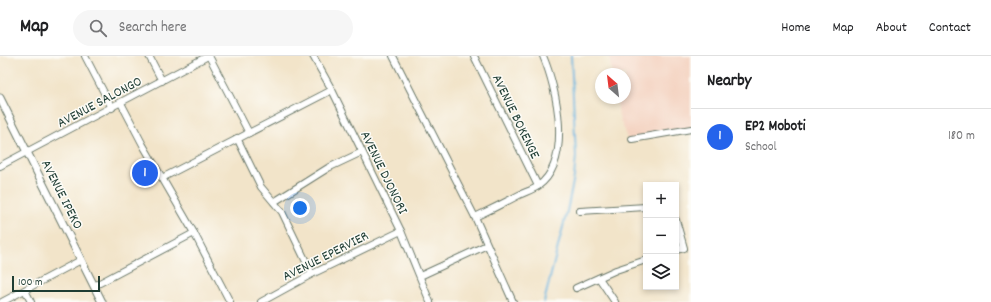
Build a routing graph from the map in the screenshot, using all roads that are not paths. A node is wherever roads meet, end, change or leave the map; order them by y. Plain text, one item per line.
1 (85, 56) edge
2 (149, 56) edge
3 (208, 56) edge
4 (313, 56) edge
5 (393, 56) edge
6 (474, 56) edge
7 (543, 56) edge
8 (162, 81) junction
9 (332, 90) junction
10 (0, 98) edge
11 (121, 103) junction
12 (112, 108) junction
13 (691, 129) edge
14 (249, 133) junction
15 (237, 138) junction
16 (632, 139) dead end
17 (27, 152) junction
18 (362, 152) junction
19 (0, 166) edge
20 (162, 178) junction
21 (538, 186) junction
22 (274, 202) junction
23 (643, 208) edge
24 (580, 211) dead end
25 (475, 217) junction
26 (679, 230) edge
27 (401, 231) junction
28 (194, 233) junction
29 (487, 245) junction
30 (679, 249) edge
31 (81, 260) junction
32 (643, 261) edge
33 (312, 274) junction
34 (420, 276) junction
35 (599, 278) junction
36 (94, 286) junction
37 (576, 288) dead end
38 (25, 290) junction
39 (2, 302) edge
40 (31, 302) edge
41 (102, 302) edge
42 (230, 302) edge
43 (261, 302) edge
44 (430, 302) edge
45 (514, 302) edge
46 (615, 302) edge

1 - 12 street
2 - 8 street
3 - 8 street, AVENUE SALONGO
3 - 14 street
4 - 9 street, AVENUE DJONORI
5 - 25 street
6 - 21 street, AVENUE BOKENGE
7 - 21 street
8 - 11 street, AVENUE SALONGO
9 - 14 street
9 - 18 street, AVENUE DJONORI
10 - 17 street, AVENUE IPEKO
11 - 12 street, AVENUE SALONGO
11 - 20 street
12 - 17 street, AVENUE SALONGO
13 - 16 street
14 - 15 street
15 - 20 street
15 - 22 street
17 - 19 street, AVENUE SALONGO
17 - 31 street, AVENUE IPEKO
18 - 22 street
18 - 27 street, AVENUE DJONORI
20 - 28 street
21 - 25 street
22 - 33 street
23 - 24 street
25 - 29 street
26 - 30 street
27 - 33 street, AVENUE EPERVIER
27 - 34 street, AVENUE DJONORI
28 - 36 street
28 - 42 street
29 - 34 street
29 - 45 street
31 - 36 street, AVENUE IPEKO
31 - 38 street
32 - 35 street
33 - 43 street, AVENUE EPERVIER
34 - 44 street, AVENUE DJONORI
35 - 37 street
35 - 46 street
36 - 41 street, AVENUE IPEKO
38 - 39 street
38 - 40 street

